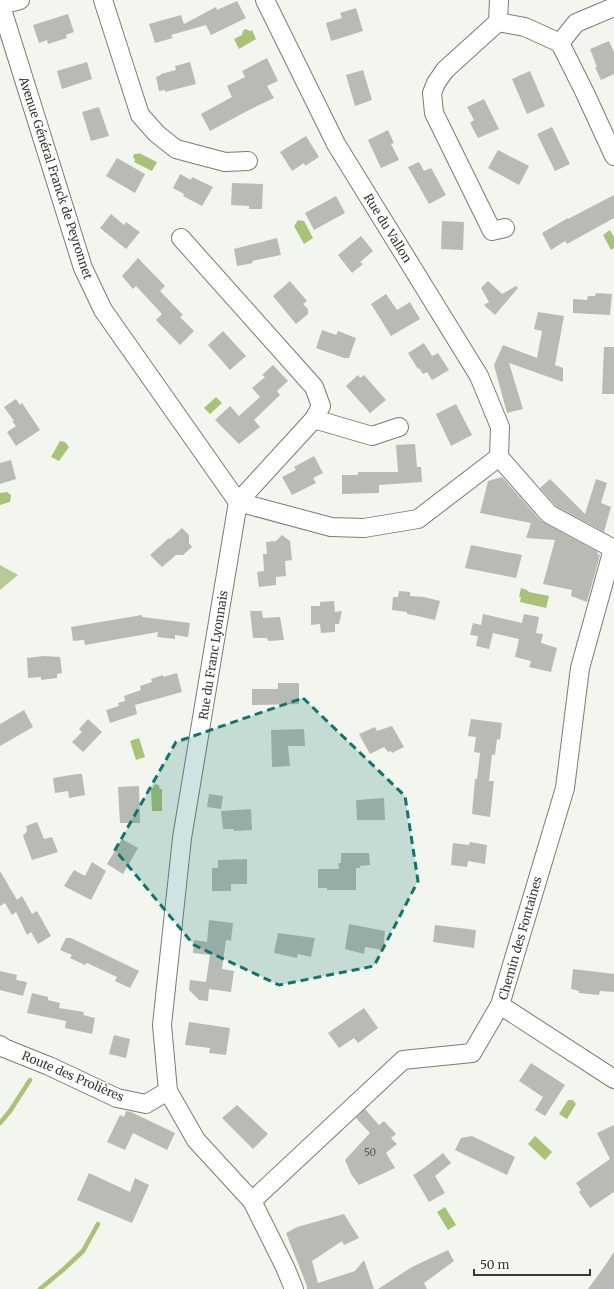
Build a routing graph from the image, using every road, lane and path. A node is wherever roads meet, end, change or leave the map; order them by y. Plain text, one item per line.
1 (20, 0) edge
2 (103, 0) edge
3 (265, 0) edge
4 (499, 0) edge
5 (0, 4) edge
6 (614, 7) edge
7 (498, 22) junction
8 (560, 43) junction
9 (614, 156) edge
10 (248, 162) dead end
11 (505, 228) dead end
12 (181, 238) dead end
13 (314, 419) junction
14 (399, 426) dead end
15 (499, 457) junction
16 (238, 502) junction
17 (614, 549) edge
18 (500, 1005) junction
19 (0, 1045) edge
20 (614, 1079) edge
21 (168, 1091) junction
22 (252, 1201) junction
23 (294, 1289) edge

1 - 5 street
2 - 10 street
3 - 15 street, Rue du Vallon
4 - 7 street
5 - 16 street, Avenue Général Franck de Peyronnet
6 - 8 street
7 - 8 street
7 - 11 street
8 - 9 street
12 - 13 street
13 - 14 street
13 - 16 street
15 - 16 street
15 - 17 street
16 - 21 street, Rue du Franc Lyonnais
17 - 18 street, Chemin des Fontaines
18 - 20 street
18 - 22 street, Chemin des Fontaines
19 - 21 street, Route des Prolières
21 - 22 street
22 - 23 street

